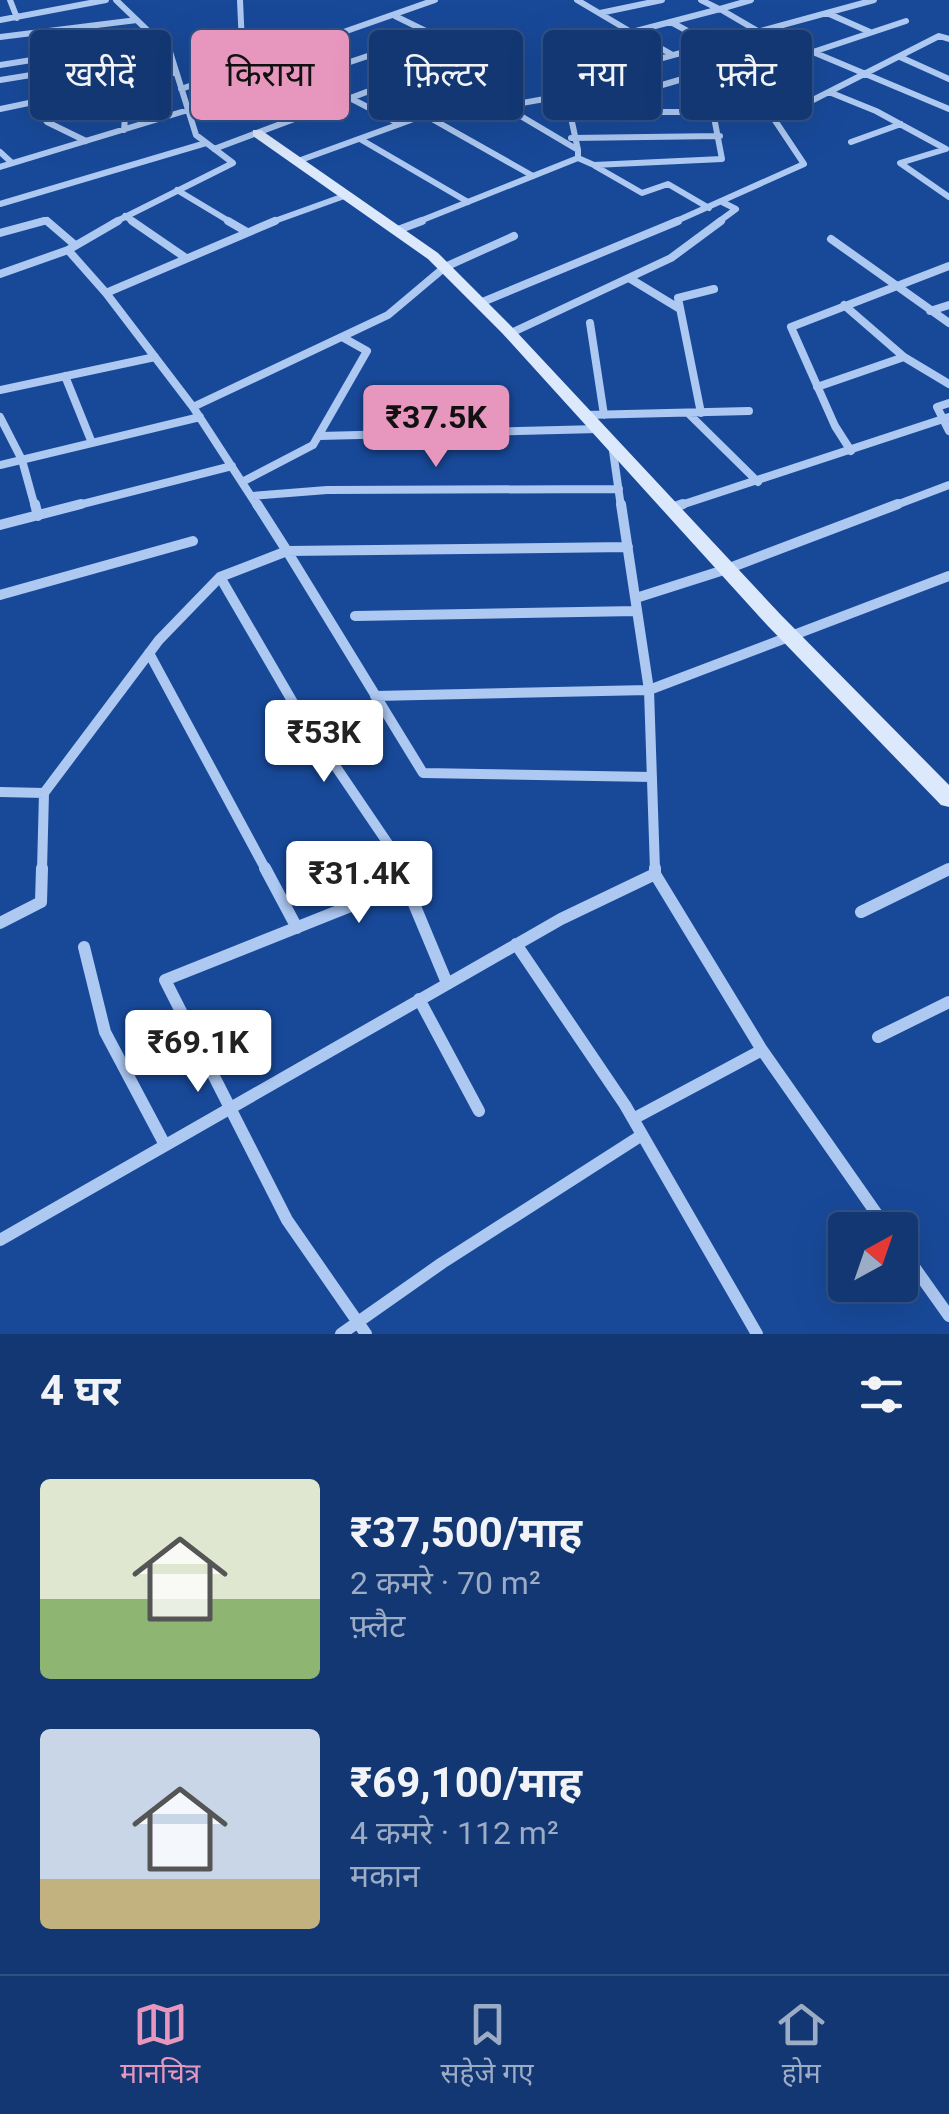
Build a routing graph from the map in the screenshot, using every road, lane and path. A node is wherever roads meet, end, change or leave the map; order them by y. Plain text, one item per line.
1 (10, 0) edge
2 (106, 0) edge
3 (116, 0) edge
4 (240, 0) edge
5 (435, 0) edge
6 (577, 0) edge
7 (662, 0) edge
8 (701, 0) edge
9 (751, 0) edge
10 (828, 0) edge
11 (874, 0) edge
12 (846, 8) junction
13 (720, 9) junction
14 (600, 13) junction
15 (827, 13) junction
16 (395, 16) junction
17 (16, 18) junction
18 (0, 20) edge
19 (137, 20) junction
20 (670, 22) junction
21 (906, 22) dead end
22 (148, 30) edge
23 (242, 30) edge
24 (425, 30) edge
25 (629, 30) edge
26 (640, 30) edge
27 (685, 30) edge
28 (757, 30) edge
29 (763, 30) edge
30 (349, 32) edge
31 (871, 32) junction
32 (0, 37) edge
33 (949, 39) edge
34 (661, 49) edge
35 (681, 51) edge
36 (813, 52) joint
37 (670, 54) junction
38 (171, 55) edge
39 (661, 57) edge
40 (900, 57) junction
41 (30, 60) edge
42 (0, 65) edge
43 (176, 72) junction
44 (171, 73) edge
45 (30, 75) edge
46 (862, 75) junction
47 (949, 79) edge
48 (0, 80) edge
49 (191, 86) edge
50 (181, 89) junction
51 (828, 92) junction
52 (369, 93) edge
53 (349, 95) edge
54 (949, 96) edge
55 (355, 98) junction
56 (812, 100) edge
57 (934, 101) junction
58 (30, 102) edge
59 (0, 108) edge
60 (949, 109) edge
61 (189, 113) junction
62 (523, 117) edge
63 (45, 120) edge
64 (125, 120) edge
65 (412, 120) edge
66 (432, 120) edge
67 (572, 120) edge
68 (715, 120) edge
69 (775, 120) edge
70 (400, 124) junction
71 (901, 124) junction
72 (124, 130) junction
73 (256, 134) junction
74 (720, 136) junction
75 (556, 137) junction
76 (575, 137) junction
77 (360, 139) junction
78 (86, 142) junction
79 (851, 142) dead end
80 (210, 146) junction
81 (0, 152) edge
82 (578, 154) junction
83 (298, 162) junction
84 (12, 163) junction
85 (594, 166) junction
86 (0, 167) edge
87 (533, 176) junction
88 (177, 190) junction
89 (347, 195) junction
90 (949, 197) edge
91 (468, 202) junction
92 (722, 202) junction
93 (0, 204) edge
94 (709, 208) junction
95 (125, 216) junction
96 (398, 230) junction
97 (247, 232) junction
98 (0, 233) edge
99 (514, 236) dead end
100 (832, 239) dead end
101 (72, 247) junction
102 (186, 258) junction
103 (949, 266) edge
104 (444, 268) junction
105 (0, 274) edge
106 (629, 278) junction
107 (894, 286) junction
108 (714, 290) dead end
109 (106, 293) junction
110 (480, 303) junction
111 (844, 304) junction
112 (949, 306) edge
113 (680, 308) junction
114 (930, 311) junction
115 (590, 323) dead end
116 (949, 323) edge
117 (511, 334) junction
118 (342, 338) junction
119 (155, 357) junction
120 (904, 357) junction
121 (65, 376) junction
122 (949, 384) edge
123 (817, 387) junction
124 (0, 390) edge
125 (949, 403) edge
126 (193, 407) junction
127 (749, 412) dead end
128 (688, 413) junction
129 (701, 413) junction
130 (200, 418) junction
131 (946, 418) edge
132 (596, 420) junction
133 (1, 422) edge
134 (949, 431) edge
135 (318, 436) junction
136 (92, 443) junction
137 (612, 444) junction
138 (850, 450) junction
139 (22, 460) junction
140 (0, 465) edge
141 (232, 466) junction
142 (242, 482) junction
143 (758, 482) junction
144 (949, 484) edge
145 (619, 489) junction
146 (252, 496) junction
147 (672, 508) junction
148 (38, 516) junction
149 (0, 525) edge
150 (193, 541) dead end
151 (628, 548) junction
152 (287, 551) junction
153 (727, 569) junction
154 (949, 576) edge
155 (220, 577) junction
156 (0, 595) edge
157 (636, 598) junction
158 (638, 611) junction
159 (354, 616) dead end
160 (788, 634) junction
161 (149, 654) junction
162 (650, 690) junction
163 (376, 696) junction
164 (652, 776) junction
165 (0, 792) edge
166 (44, 793) junction
167 (949, 799) edge
168 (949, 869) edge
169 (655, 874) junction
170 (406, 884) junction
171 (861, 912) dead end
172 (0, 923) edge
173 (297, 928) junction
174 (516, 944) junction
175 (84, 946) dead end
176 (447, 983) junction
177 (420, 998) junction
178 (949, 1002) edge
179 (878, 1037) dead end
180 (762, 1050) junction
181 (229, 1108) junction
182 (479, 1111) dead end
183 (633, 1119) junction
184 (642, 1135) junction
185 (164, 1145) junction
186 (875, 1212) edge
187 (0, 1240) edge
188 (918, 1272) edge
189 (949, 1316) edge
190 (362, 1328) edge
191 (341, 1334) edge
192 (757, 1334) edge

1 - 17 street
2 - 17 street
3 - 19 street
4 - 23 street
5 - 16 street
6 - 14 street
7 - 14 street
8 - 13 street
9 - 13 street
10 - 12 street
11 - 12 street
12 - 15 street
13 - 20 street
13 - 28 street
14 - 25 street
15 - 29 street
15 - 31 street
16 - 24 street
16 - 30 street
17 - 18 street
19 - 22 street
19 - 32 street
20 - 26 street
20 - 27 street
21 - 31 street
31 - 36 street
33 - 40 street
34 - 37 street
35 - 37 street
36 - 46 street
37 - 39 street
38 - 43 street
40 - 46 street
40 - 47 street
41 - 42 street
43 - 44 street
43 - 50 street
45 - 48 street
46 - 51 street
46 - 57 street
49 - 50 street
50 - 61 street
51 - 56 street
51 - 71 street
52 - 55 street
53 - 55 street
54 - 57 street
55 - 70 street
55 - 73 street
57 - 60 street
58 - 59 street
61 - 72 street
61 - 80 street
62 - 75 street
63 - 78 street
64 - 72 street
65 - 70 street
66 - 87 street
67 - 76 street
68 - 74 street
69 - 92 street
70 - 77 street
71 - 79 street
71 - 90 street
72 - 78 street
73 - 80 street
73 - 83 street
74 - 76 street
74 - 85 street
75 - 76 street
75 - 82 street
76 - 82 street
77 - 83 street
77 - 91 street
78 - 84 street
80 - 88 street
80 - 93 street
81 - 84 street
82 - 85 street
82 - 87 street
83 - 89 street
84 - 86 street
85 - 94 street
87 - 91 street
88 - 95 street
88 - 97 street
89 - 96 street
89 - 97 street
91 - 96 street
92 - 94 street
92 - 106 street
94 - 110 street
95 - 101 street
95 - 102 street
96 - 104 street
97 - 102 street
98 - 101 street
99 - 104 street
100 - 107 street
101 - 105 street
101 - 109 street
102 - 109 street
103 - 107 street
104 - 110 street
104 - 118 street
106 - 113 street
106 - 117 street
107 - 111 street
107 - 114 street
108 - 113 street
109 - 119 street
110 - 117 street
111 - 120 street
111 - 123 street
112 - 114 street
113 - 129 street
114 - 116 street
115 - 132 street
117 - 132 street
118 - 126 street
118 - 135 street
119 - 121 street
119 - 126 street
120 - 122 street
120 - 123 street
121 - 124 street
121 - 136 street
123 - 138 street
125 - 131 street
126 - 130 street
127 - 129 street
128 - 129 street
128 - 132 street
128 - 143 street
130 - 136 street
130 - 141 street
131 - 134 street
131 - 138 street
132 - 135 street
132 - 137 street
133 - 139 street
135 - 142 street
136 - 139 street
137 - 145 street
137 - 147 street
138 - 143 street
139 - 140 street
139 - 148 street
141 - 142 street
141 - 148 street
142 - 146 street
143 - 147 street
144 - 153 street
145 - 146 street
145 - 151 street
146 - 152 street
147 - 153 street
148 - 149 street
150 - 156 street
151 - 152 street
151 - 157 street
152 - 155 street
152 - 163 street
153 - 157 street
153 - 160 street
154 - 160 street
155 - 161 street
155 - 170 street
157 - 158 street
158 - 159 street
158 - 162 street
160 - 162 street
160 - 167 street
161 - 166 street
161 - 173 street
162 - 163 street
162 - 164 street
163 - 164 street
164 - 169 street
165 - 166 street
166 - 172 street
168 - 171 street
169 - 174 street
169 - 180 street
170 - 173 street
170 - 176 street
173 - 181 street
174 - 176 street
174 - 183 street
175 - 185 street
176 - 177 street
177 - 181 street
177 - 182 street
178 - 179 street
180 - 183 street
180 - 186 street
181 - 185 street
181 - 190 street
183 - 184 street
184 - 190 street
184 - 192 street
185 - 187 street
188 - 189 street
190 - 191 street

